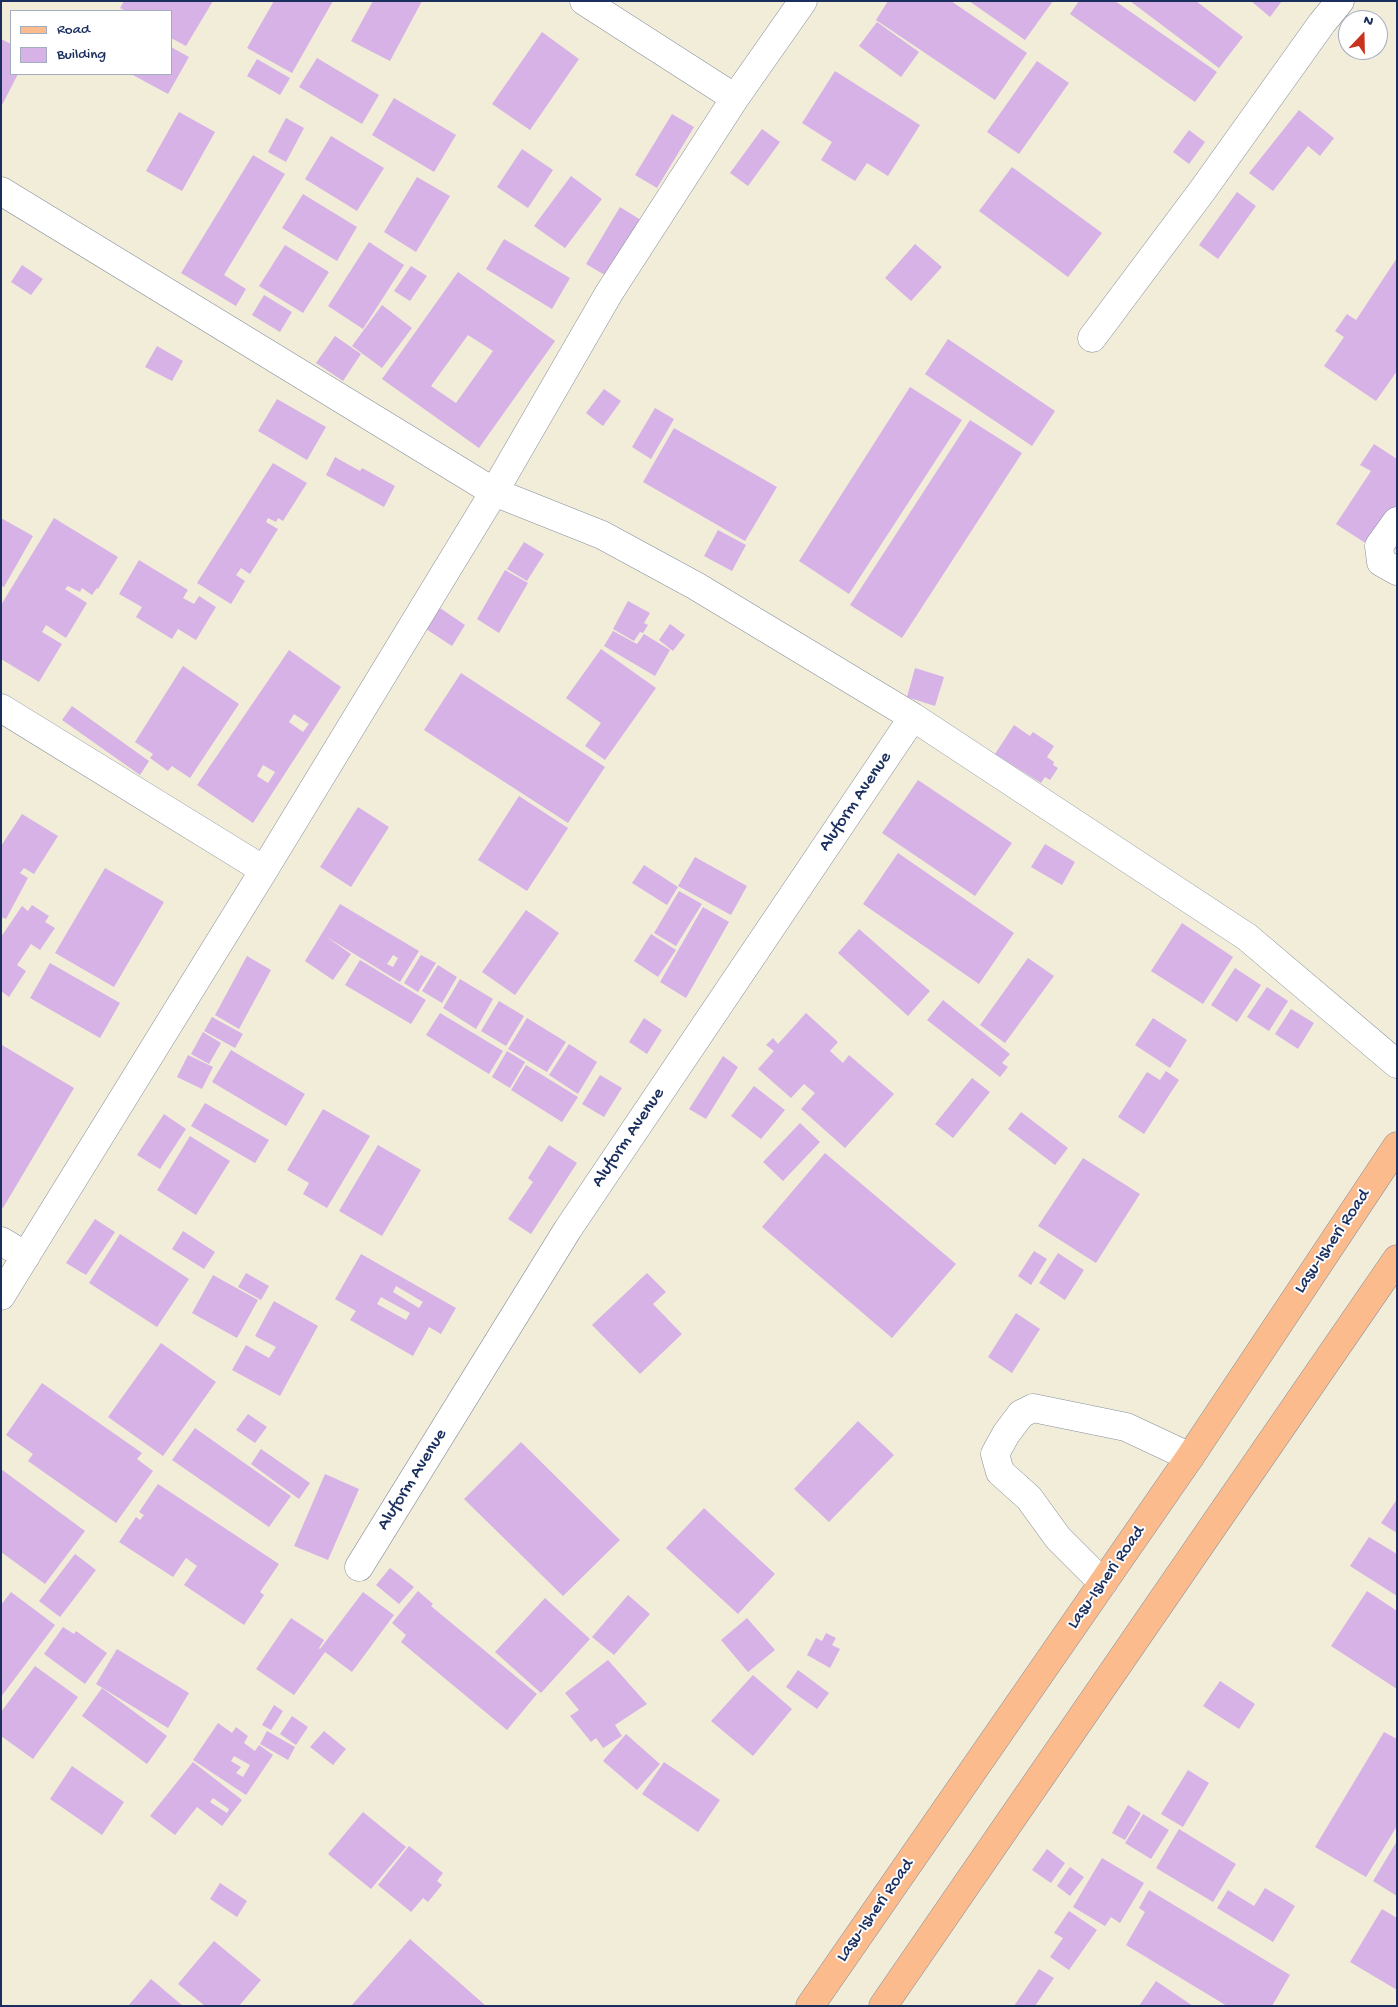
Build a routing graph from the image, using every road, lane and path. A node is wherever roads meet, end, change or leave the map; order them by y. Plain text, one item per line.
1 (584, 1) edge
2 (804, 1) edge
3 (1340, 1) edge
4 (735, 98) junction
5 (1, 191) edge
6 (1092, 338) dead end
7 (494, 492) junction
8 (1397, 521) edge
9 (1397, 571) edge
10 (1, 708) edge
11 (913, 717) junction
12 (264, 870) junction
13 (1397, 1064) edge
14 (1397, 1146) edge
15 (1, 1241) edge
16 (26, 1256) junction
17 (1397, 1258) edge
18 (1, 1296) edge
19 (1190, 1457) junction
20 (359, 1567) dead end
21 (1103, 1583) junction
22 (810, 2006) edge
23 (884, 2006) edge

1 - 4 street
2 - 4 street
3 - 6 street
4 - 7 street
5 - 7 street
7 - 11 street
7 - 12 street
8 - 9 street
10 - 12 street
11 - 13 street
11 - 20 street, Aluform Avenue
12 - 16 street
14 - 19 main road, Lasu-Isheri Road
15 - 16 street
16 - 18 street
17 - 23 main road
19 - 21 main road, Lasu-Isheri Road
19 - 21 street
21 - 22 main road, Lasu-Isheri Road

